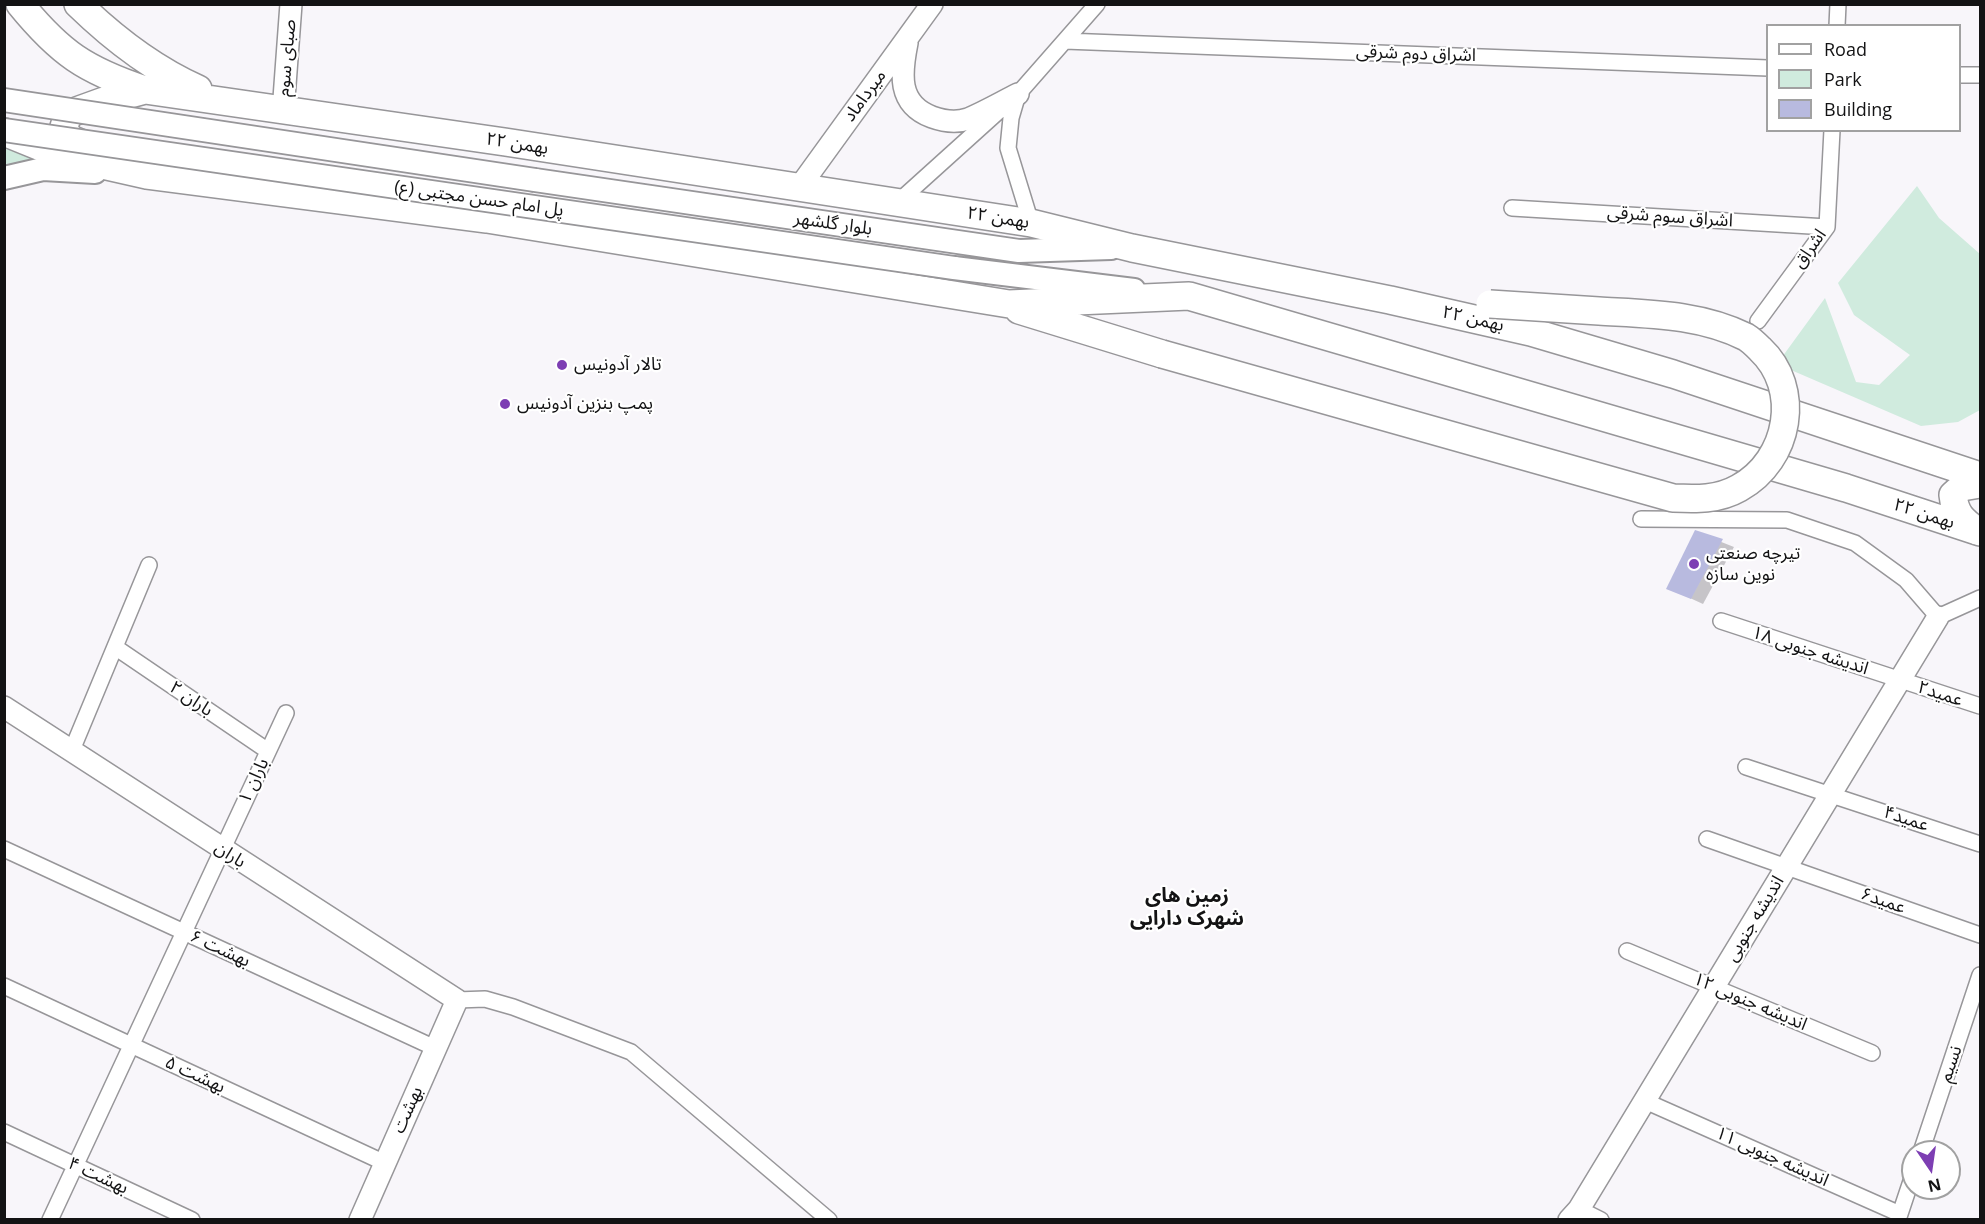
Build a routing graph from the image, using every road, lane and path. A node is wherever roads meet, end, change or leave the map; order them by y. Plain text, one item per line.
1 (20, 4) edge
2 (78, 4) edge
3 (291, 4) edge
4 (932, 4) edge
5 (1097, 4) edge
6 (1838, 4) edge
7 (1837, 24) edge
8 (908, 36) junction
9 (1065, 41) junction
10 (1766, 68) edge
11 (1961, 75) edge
12 (1980, 75) edge
13 (145, 90) junction
14 (1018, 94) junction
15 (4, 100) edge
16 (230, 103) junction
17 (283, 112) junction
18 (4, 131) edge
19 (1832, 132) edge
20 (147, 175) junction
21 (4, 178) edge
22 (535, 180) joint
23 (798, 189) junction
24 (898, 202) junction
25 (1512, 208) dead end
26 (1031, 223) junction
27 (1827, 227) junction
28 (1132, 248) junction
29 (1352, 293) junction
30 (1189, 296) junction
31 (989, 301) junction
32 (1758, 321) dead end
33 (1980, 476) edge
34 (1980, 483) edge
35 (1641, 519) dead end
36 (1979, 532) edge
37 (149, 565) dead end
38 (1980, 598) edge
39 (1938, 617) junction
40 (1721, 621) dead end
41 (115, 647) junction
42 (1900, 681) junction
43 (1980, 706) edge
44 (4, 707) edge
45 (285, 713) dead end
46 (72, 750) junction
47 (268, 751) junction
48 (1746, 767) dead end
49 (1831, 795) junction
50 (1707, 839) dead end
51 (1980, 844) edge
52 (4, 849) edge
53 (222, 850) junction
54 (1786, 867) junction
55 (184, 932) junction
56 (1980, 935) edge
57 (1627, 951) dead end
58 (1980, 975) edge
59 (4, 986) edge
60 (1714, 987) junction
61 (457, 1000) junction
62 (131, 1045) junction
63 (435, 1048) junction
64 (1872, 1053) dead end
65 (1645, 1101) junction
66 (4, 1132) edge
67 (1925, 1140) edge
68 (385, 1163) junction
69 (76, 1165) junction
70 (1905, 1200) edge
71 (1574, 1214) edge
72 (1899, 1217) edge
73 (50, 1220) edge
74 (192, 1220) edge
75 (360, 1220) edge
76 (829, 1220) edge
77 (1601, 1220) edge

1 - 13 highway, ۲۲ بهمن
2 - 16 highway
3 - 17 street, صبای سوم
4 - 8 street, میرداماد
5 - 9 street
6 - 7 street
8 - 14 street
8 - 23 street, میرداماد
9 - 10 street, اشراق دوم شرقی
9 - 14 street
11 - 12 street
13 - 16 highway, ۲۲ بهمن
13 - 20 highway
14 - 24 street
14 - 26 street
15 - 22 main road, پل امام حسن مجتبی (ع), bridge
16 - 17 highway, ۲۲ بهمن
17 - 23 highway, ۲۲ بهمن
18 - 20 highway, ۲۲ بهمن
18 - 30 main road, پل امام حسن مجتبی (ع), bridge
19 - 27 street, اشراق
20 - 21 main road
20 - 31 highway, ۲۲ بهمن
22 - 28 main road, بلوار گلشهر
23 - 24 highway, ۲۲ بهمن
24 - 26 highway, ۲۲ بهمن
25 - 27 street, اشراق سوم شرقی
26 - 28 highway, ۲۲ بهمن
27 - 32 street, اشراق
28 - 29 highway, ۲۲ بهمن
29 - 31 highway, bridge
29 - 33 highway, ۲۲ بهمن
30 - 31 highway, ۲۲ بهمن
30 - 36 highway, ۲۲ بهمن
34 - 36 highway
35 - 39 street
37 - 41 street
38 - 39 street
39 - 42 street, اندیشه جنوبی
40 - 42 street, اندیشه جنوبی ۱۸
41 - 46 street
41 - 47 street, باران ۲
42 - 43 street, عمید۲
42 - 49 street, اندیشه جنوبی
44 - 46 street, باران
45 - 47 street, باران ۱
46 - 53 street, باران
47 - 53 street, باران ۱
48 - 49 street, عمید۴
49 - 51 street, عمید۴
49 - 54 street, اندیشه جنوبی
50 - 54 street, عمید۶
52 - 55 street, بهشت ۶
53 - 55 street, باران ۱
53 - 61 street, باران
54 - 56 street, عمید۶
54 - 60 street, اندیشه جنوبی
55 - 62 street, باران ۱
55 - 63 street, بهشت ۶
57 - 60 street, اندیشه جنوبی ۱۲
58 - 67 street, نسیم
59 - 62 street, بهشت ۵
60 - 64 street, اندیشه جنوبی ۱۲
60 - 65 street, اندیشه جنوبی
61 - 63 street, بهشت
61 - 76 street
62 - 68 street, بهشت ۵
62 - 69 street, باران ۱
63 - 68 street, بهشت
65 - 71 street, اندیشه جنوبی
65 - 72 street, اندیشه جنوبی ۱۱
66 - 69 street, بهشت ۴
68 - 75 street, بهشت
69 - 73 street, باران ۱
69 - 74 street, بهشت ۴
70 - 72 street
71 - 77 street

